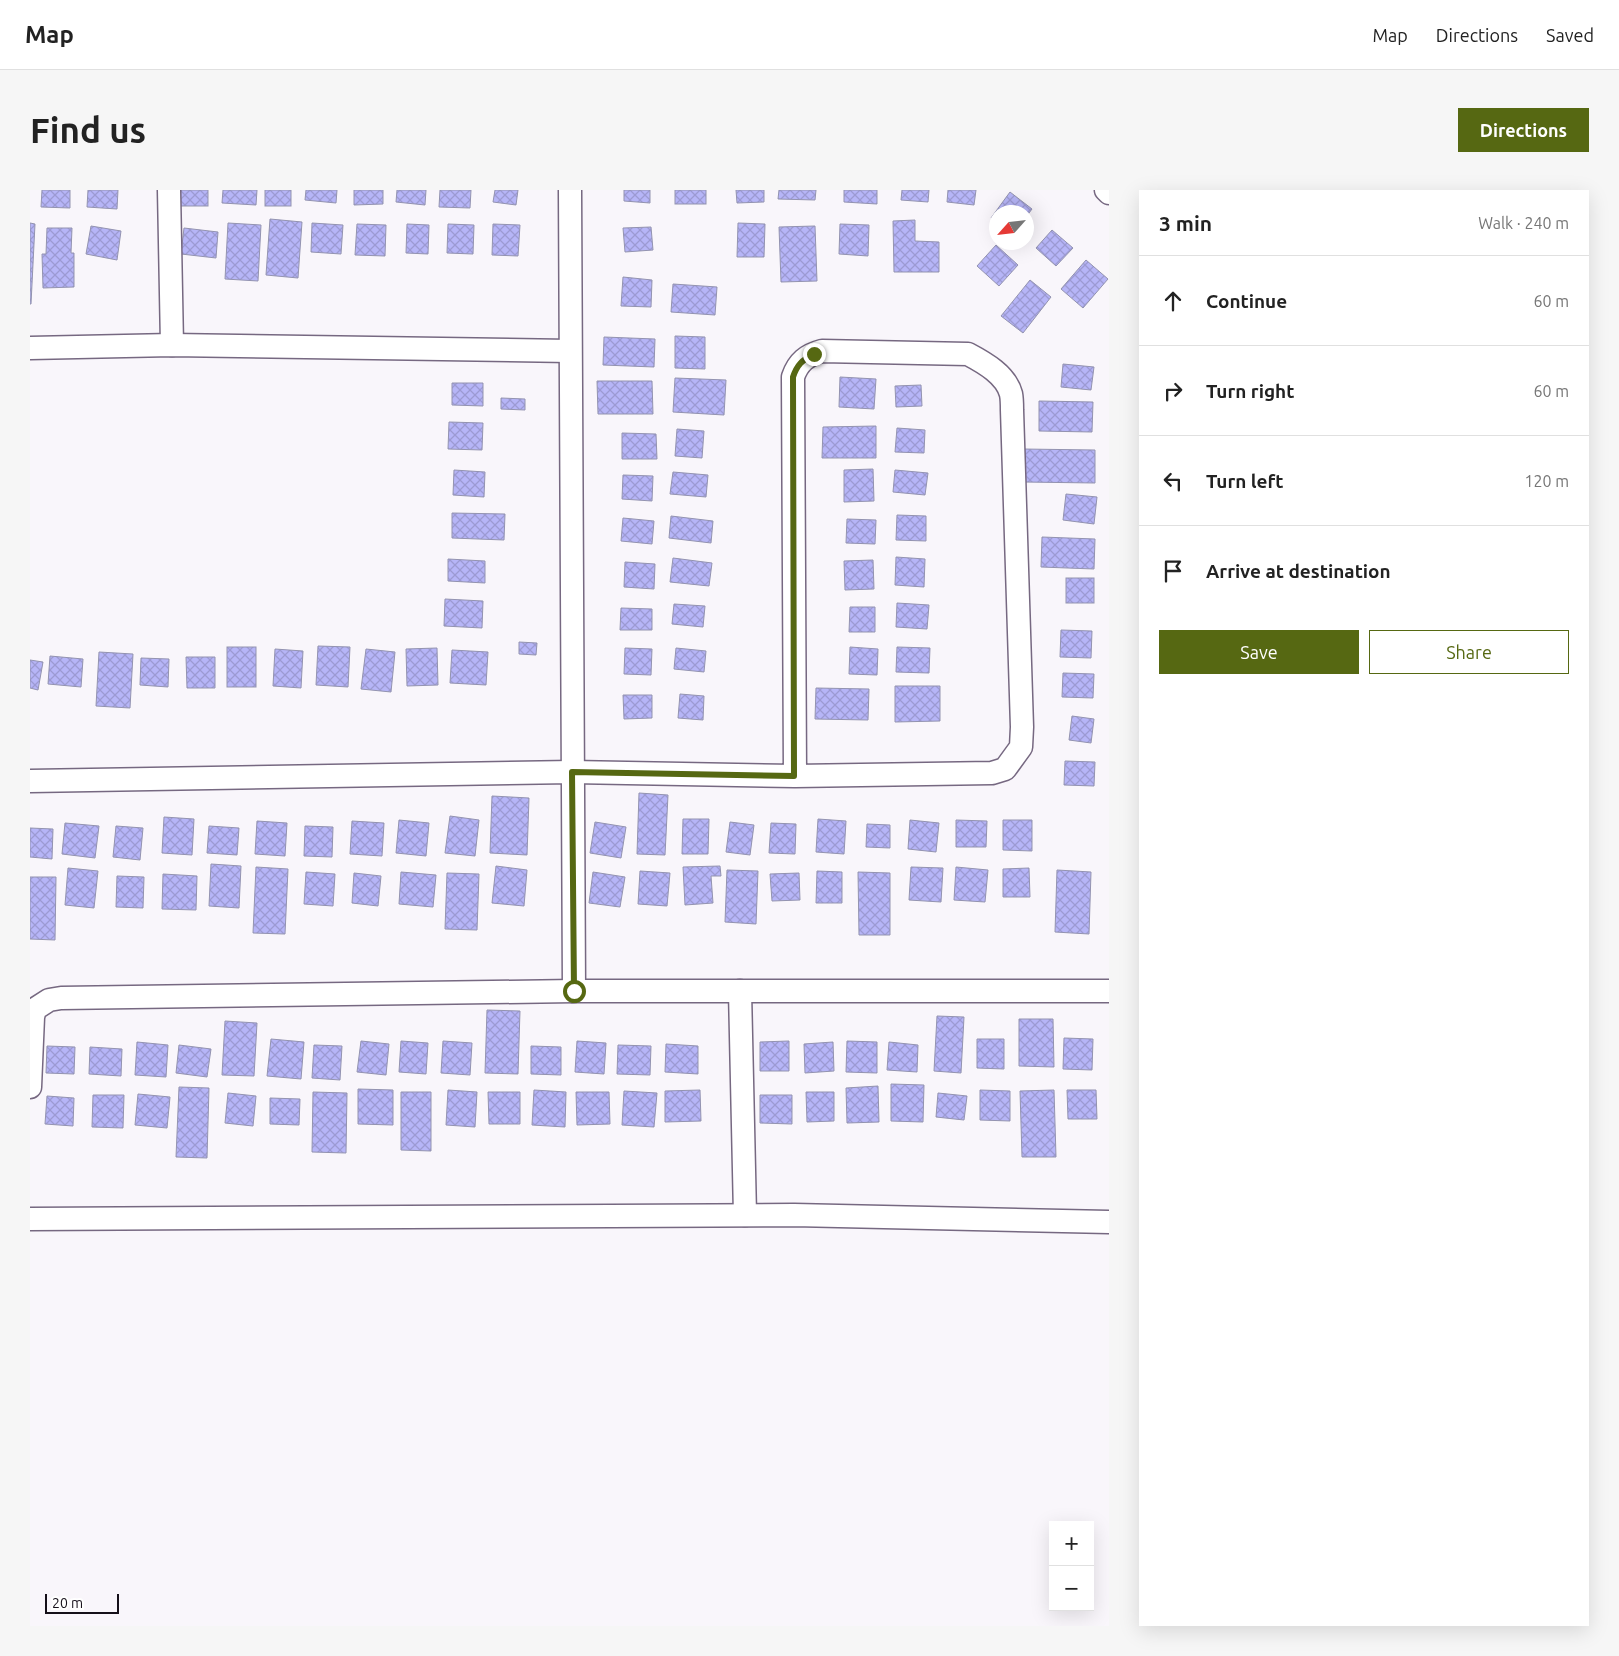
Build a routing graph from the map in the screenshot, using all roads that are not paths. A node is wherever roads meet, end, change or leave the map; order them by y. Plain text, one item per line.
1 (169, 190) edge
2 (570, 190) edge
3 (1106, 190) edge
4 (1109, 193) edge
5 (172, 345) junction
6 (30, 348) edge
7 (570, 351) junction
8 (572, 772) junction
9 (794, 776) junction
10 (30, 782) edge
11 (574, 991) junction
12 (1109, 991) edge
13 (740, 992) junction
14 (30, 1087) edge
15 (745, 1215) junction
16 (30, 1219) edge
17 (1109, 1222) edge

1 - 5 street
2 - 7 street
3 - 4 street
5 - 6 street
5 - 7 street
7 - 8 street
8 - 9 street
8 - 10 street
8 - 11 street
9 - 9 street
11 - 13 street
11 - 14 street
12 - 13 street
13 - 15 street
15 - 16 street
15 - 17 street

